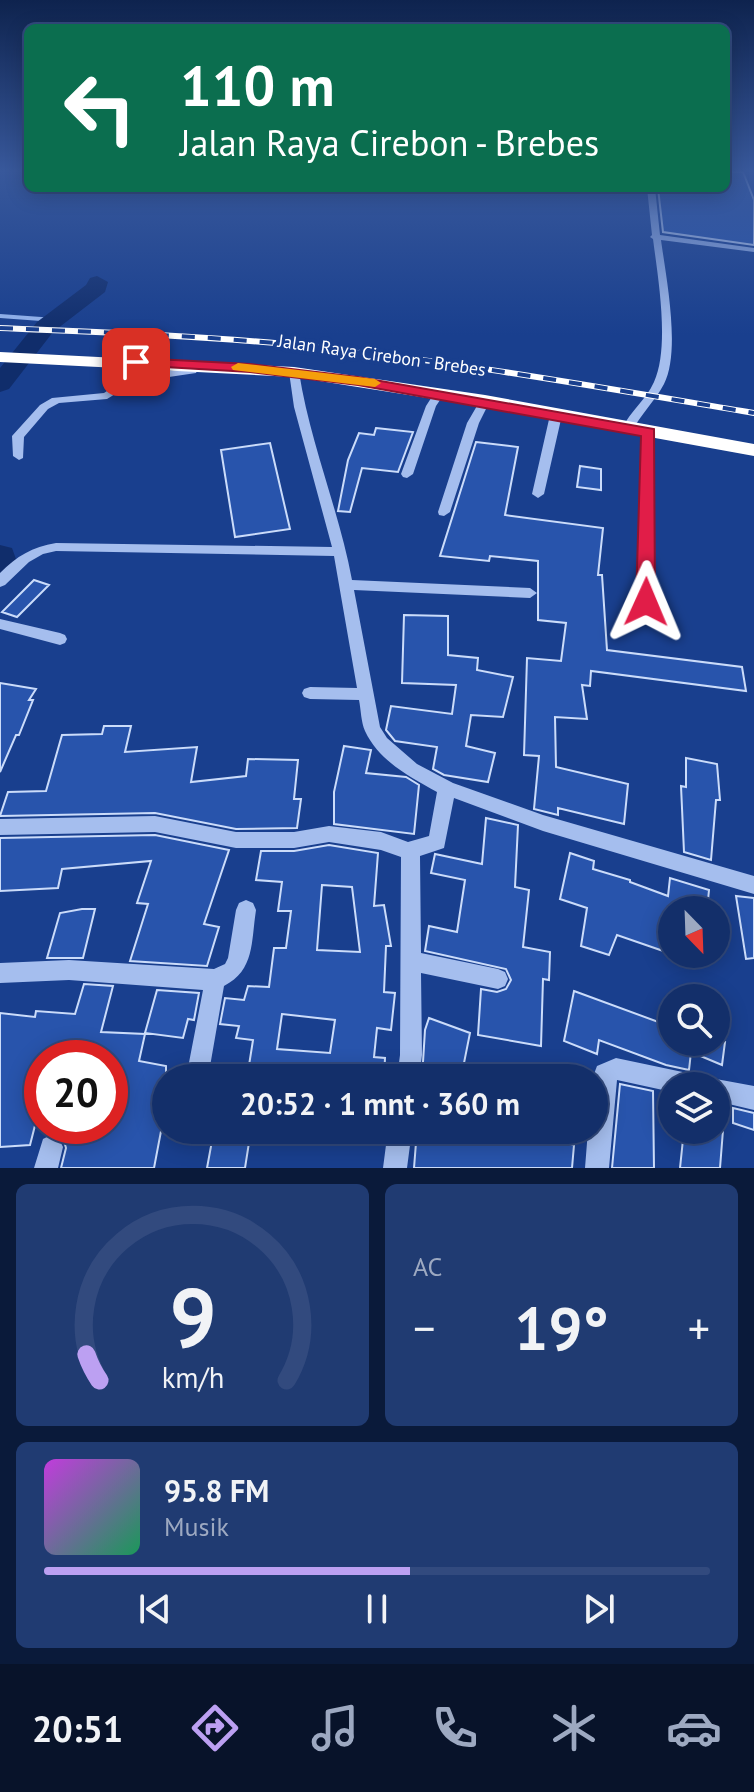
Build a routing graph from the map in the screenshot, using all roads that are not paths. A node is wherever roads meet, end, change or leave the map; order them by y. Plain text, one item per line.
1 (653, 227) edge
2 (654, 237) junction
3 (754, 250) edge
4 (3, 348) edge
5 (52, 352) junction
6 (195, 365) junction
7 (294, 372) junction
8 (439, 394) junction
9 (485, 401) junction
10 (556, 415) junction
11 (630, 422) junction
12 (649, 433) junction
13 (754, 437) edge
14 (754, 450) edge
15 (19, 456) dead end
16 (407, 474) dead end
17 (538, 494) dead end
18 (444, 512) dead end
19 (340, 552) junction
20 (0, 582) edge
21 (346, 585) junction
22 (530, 593) dead end
23 (646, 602) dead end
24 (0, 624) edge
25 (60, 639) dead end
26 (310, 693) dead end
27 (366, 694) junction
28 (447, 788) junction
29 (0, 827) edge
30 (408, 851) junction
31 (754, 885) edge
32 (246, 910) dead end
33 (411, 961) junction
34 (0, 973) edge
35 (498, 979) dead end
36 (215, 980) junction
37 (200, 1064) edge
38 (410, 1064) edge
39 (658, 1078) edge
40 (730, 1093) edge
41 (754, 1098) edge
42 (398, 1144) edge
43 (395, 1168) edge
44 (597, 1168) edge

1 - 2 street
2 - 3 street
2 - 11 street
4 - 5 highway, Jalan Raya Cirebon - Brebes
5 - 6 highway, Jalan Raya Cirebon - Brebes
5 - 11 highway, Jalan Raya Cirebon - Brebes
6 - 7 highway, Jalan Raya Cirebon - Brebes
6 - 15 street
7 - 8 highway, Jalan Raya Cirebon - Brebes
7 - 19 street
8 - 9 highway, Jalan Raya Cirebon - Brebes
8 - 16 street
9 - 10 highway, Jalan Raya Cirebon - Brebes
9 - 18 street
10 - 11 highway, Jalan Raya Cirebon - Brebes
10 - 17 street
11 - 12 highway, Jalan Raya Cirebon - Brebes
11 - 13 highway, Jalan Raya Cirebon - Brebes
12 - 14 highway, Jalan Raya Cirebon - Brebes
12 - 23 street
19 - 20 street
19 - 21 street
21 - 22 street
21 - 27 street
24 - 25 street
26 - 27 street
27 - 28 street
28 - 30 street
28 - 31 street
29 - 30 street
30 - 33 street
32 - 36 street
33 - 35 street
33 - 38 street
34 - 36 street
36 - 37 street
39 - 44 street
40 - 41 street
42 - 43 street

